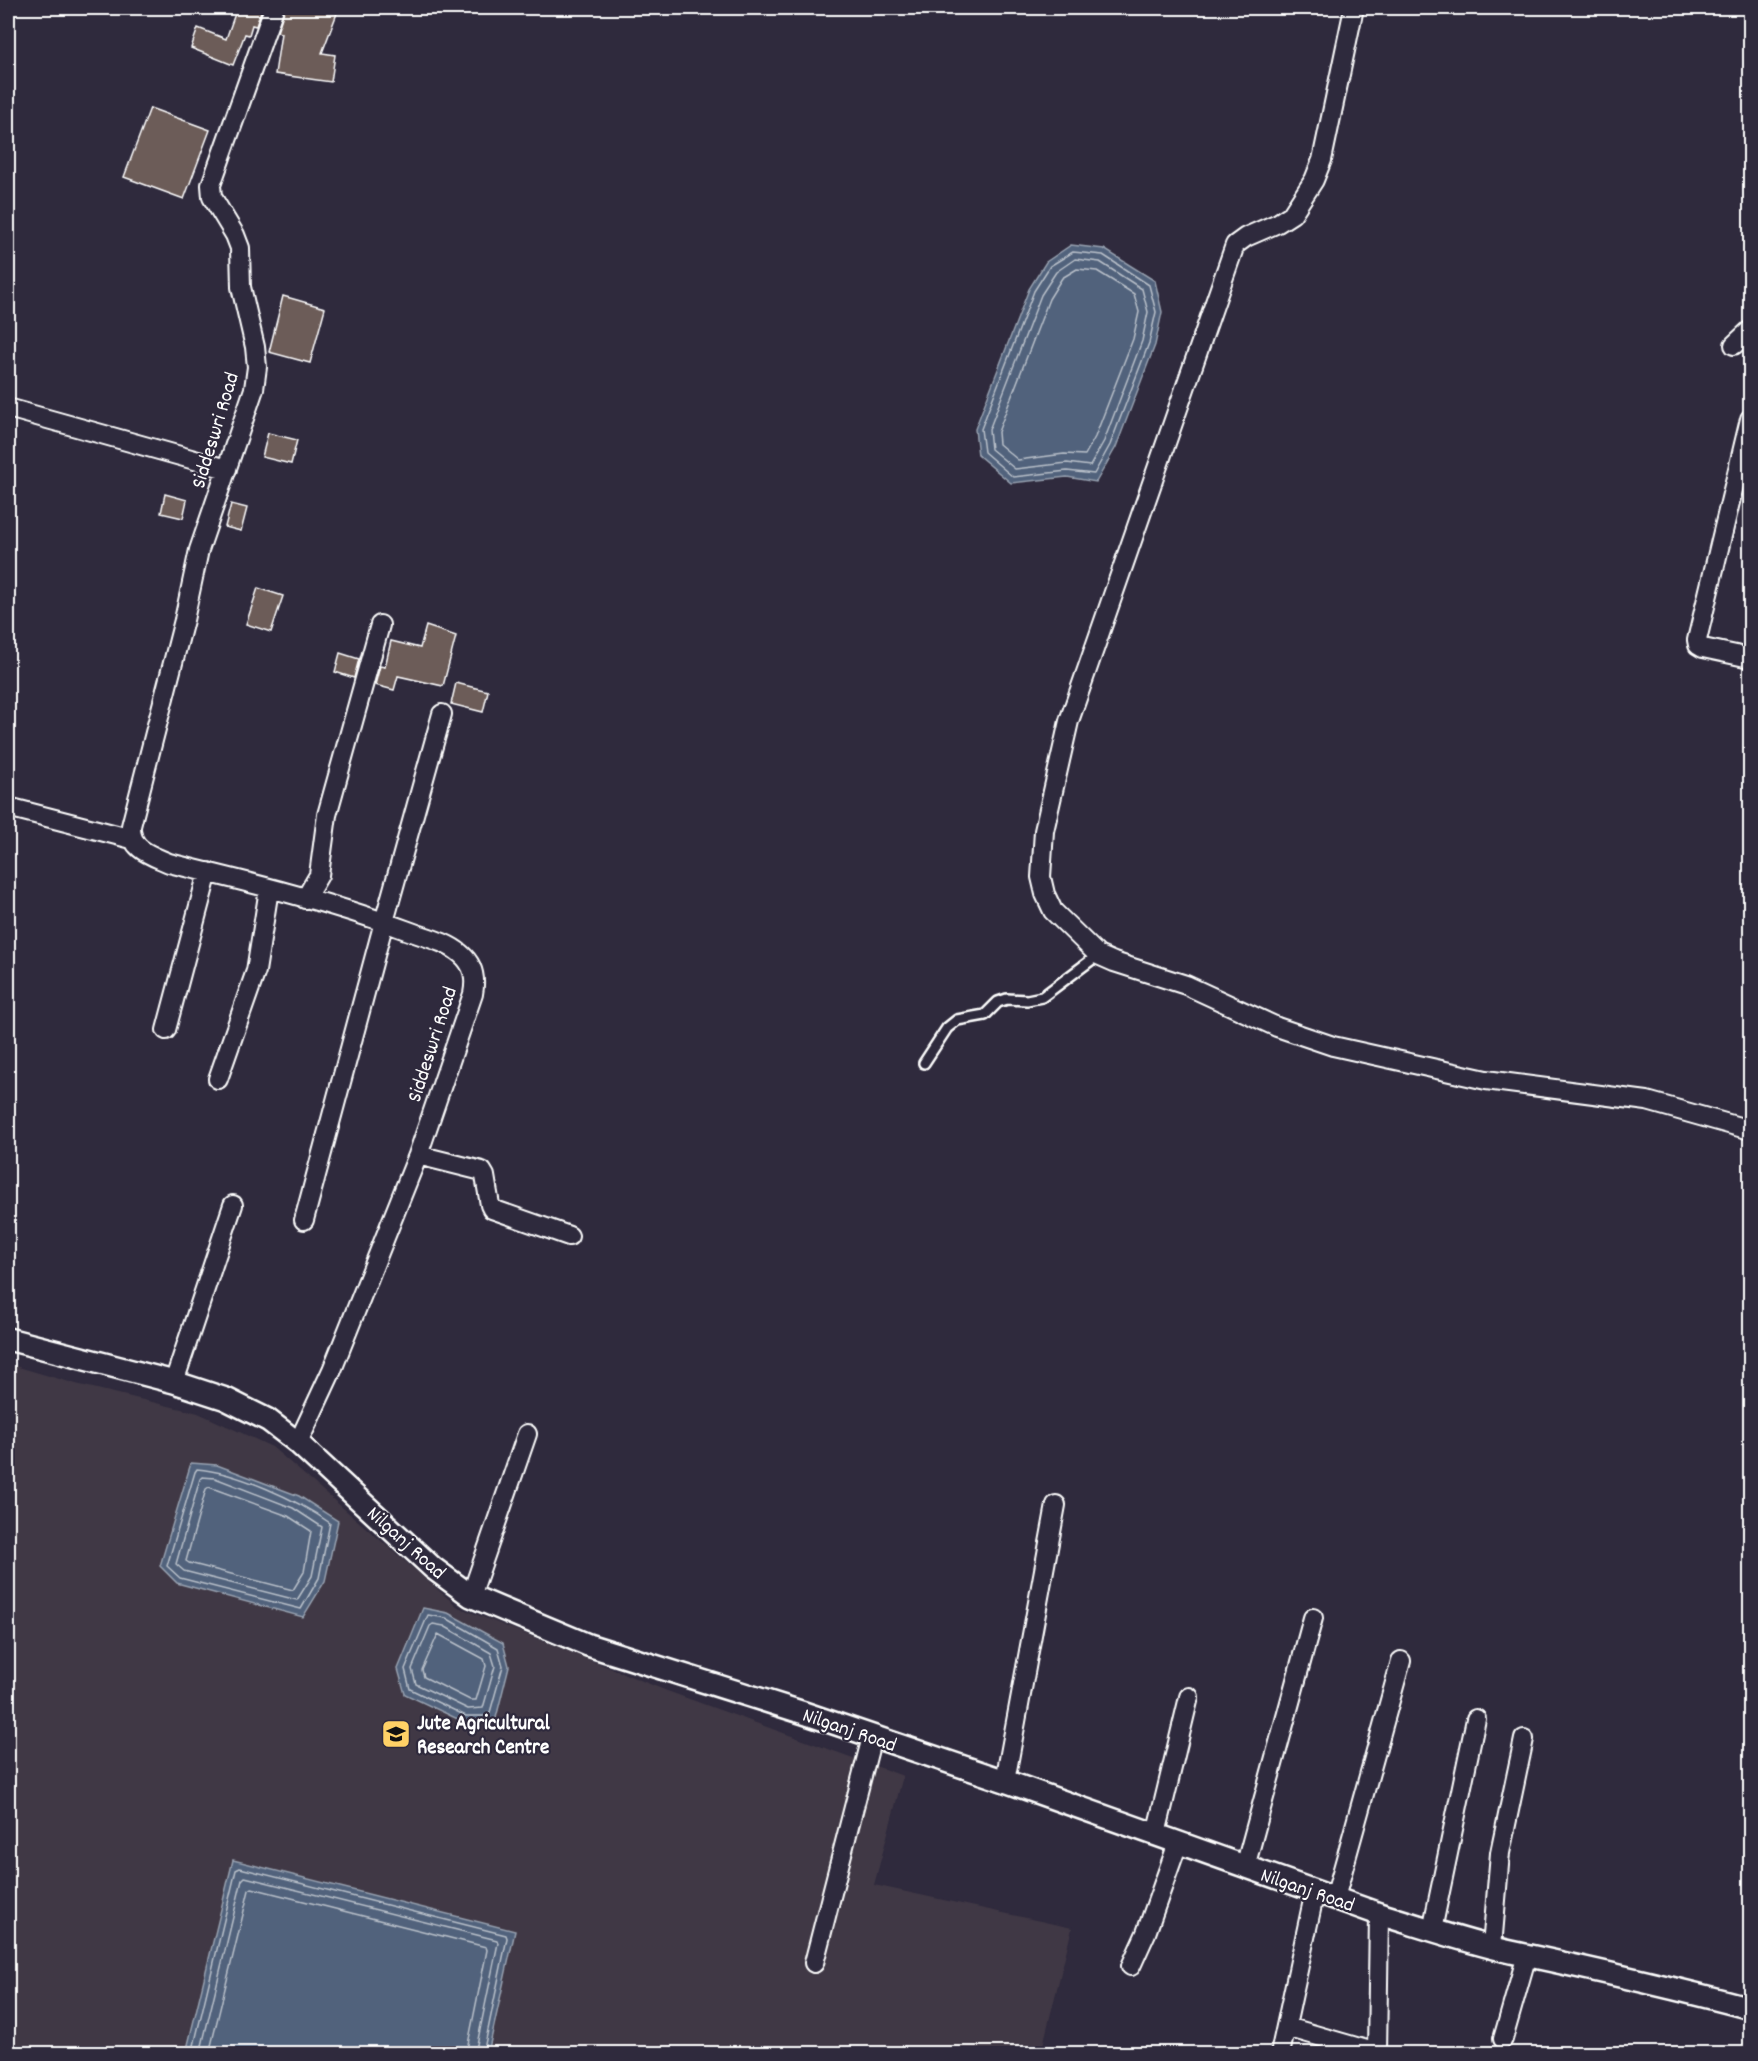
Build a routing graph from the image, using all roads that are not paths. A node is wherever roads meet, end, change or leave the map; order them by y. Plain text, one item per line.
1 (274, 8) edge
2 (1354, 8) edge
3 (1750, 330) edge
4 (1734, 345) dead end
5 (8, 408) edge
6 (1750, 419) edge
7 (227, 469) junction
8 (380, 625) dead end
9 (1750, 658) edge
10 (442, 714) dead end
11 (8, 807) edge
12 (132, 839) junction
13 (208, 872) junction
14 (269, 889) junction
15 (305, 899) junction
16 (384, 922) junction
17 (1098, 955) junction
18 (166, 1030) dead end
19 (924, 1063) dead end
20 (218, 1078) dead end
21 (1750, 1130) edge
22 (418, 1155) junction
23 (233, 1205) dead end
24 (304, 1220) dead end
25 (569, 1236) dead end
26 (8, 1339) edge
27 (174, 1382) junction
28 (527, 1434) dead end
29 (298, 1443) junction
30 (1056, 1505) dead end
31 (471, 1596) junction
32 (1313, 1618) dead end
33 (1401, 1661) dead end
34 (1189, 1697) dead end
35 (1476, 1719) dead end
36 (872, 1737) junction
37 (1524, 1739) dead end
38 (1005, 1780) junction
39 (1156, 1834) junction
40 (1179, 1843) junction
41 (1245, 1867) junction
42 (1325, 1894) junction
43 (1379, 1914) junction
44 (1432, 1930) junction
45 (1492, 1947) junction
46 (1527, 1955) junction
47 (814, 1964) dead end
48 (1131, 1966) dead end
49 (1750, 2008) edge
50 (1287, 2027) junction
51 (1503, 2039) dead end
52 (1377, 2053) edge
53 (1280, 2054) edge

1 - 7 street, Siddeswri Road
2 - 17 street
3 - 4 street
5 - 7 street
6 - 9 street
7 - 12 street, Siddeswri Road
8 - 15 street
10 - 16 street
11 - 12 street, Siddeswri Road
12 - 13 street, Siddeswri Road
13 - 14 street, Siddeswri Road
13 - 18 street
14 - 15 street, Siddeswri Road
14 - 20 street
15 - 16 street, Siddeswri Road
16 - 22 street, Siddeswri Road
16 - 24 street
17 - 19 lane
17 - 21 street
22 - 25 street
22 - 29 street, Siddeswri Road
23 - 27 street
26 - 27 street, Nilganj Road
27 - 29 street, Nilganj Road
28 - 31 street
29 - 31 street, Nilganj Road
30 - 38 street
31 - 36 street, Nilganj Road
32 - 41 street
33 - 42 street
34 - 39 street
35 - 44 street
36 - 38 street, Nilganj Road
36 - 47 street
37 - 45 street
38 - 39 street, Nilganj Road
39 - 40 street, Nilganj Road
40 - 41 street, Nilganj Road
40 - 48 street
41 - 42 street, Nilganj Road
42 - 43 street, Nilganj Road
42 - 50 street
43 - 44 street, Nilganj Road
43 - 52 street
44 - 45 street, Nilganj Road
45 - 46 street, Nilganj Road
46 - 49 street, Nilganj Road
46 - 51 street
50 - 52 street
50 - 53 street

